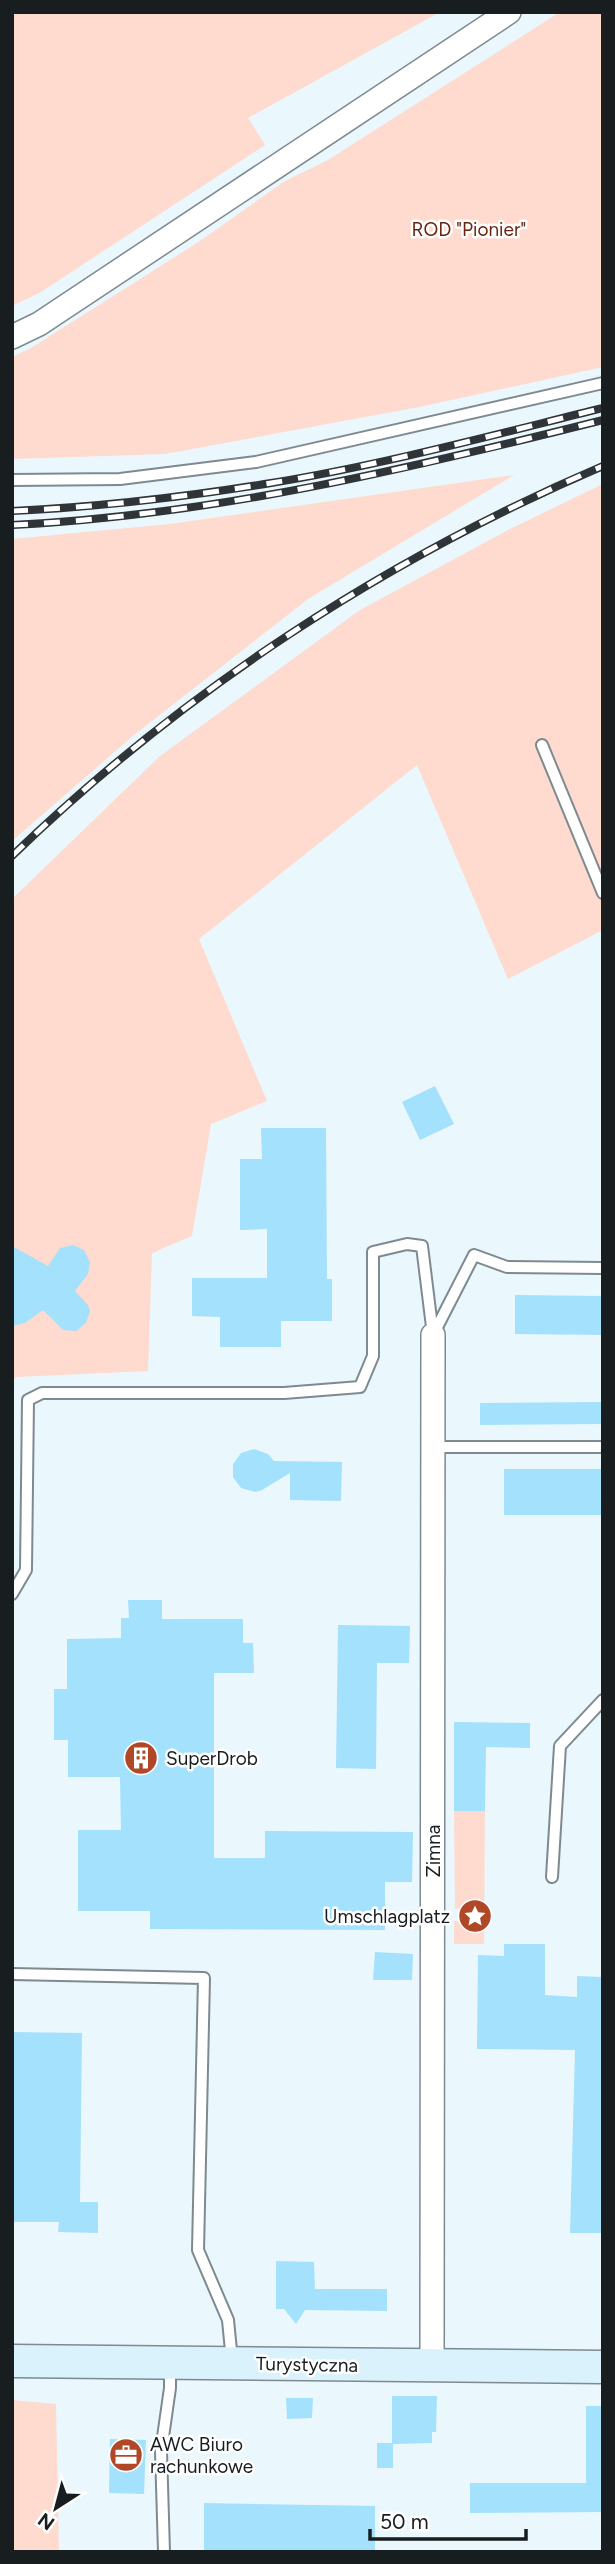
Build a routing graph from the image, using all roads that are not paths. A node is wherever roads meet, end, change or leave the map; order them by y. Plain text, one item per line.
1 (509, 12) edge
2 (12, 337) edge
3 (603, 383) edge
4 (12, 480) edge
5 (542, 746) dead end
6 (603, 892) edge
7 (603, 1268) edge
8 (433, 1335) junction
9 (439, 1447) dead end
10 (603, 1447) edge
11 (12, 1594) edge
12 (603, 1700) edge
13 (552, 1877) dead end
14 (12, 1974) edge
15 (12, 2361) edge
16 (170, 2362) junction
17 (232, 2363) junction
18 (432, 2366) junction
19 (603, 2367) edge
20 (164, 2552) edge

1 - 2 street
3 - 4 lane
5 - 6 lane
7 - 8 lane
8 - 11 lane
8 - 18 street, Zimna
9 - 10 lane
12 - 13 lane
14 - 17 lane
15 - 16 main road, Turystyczna
16 - 17 main road, Turystyczna
16 - 20 lane
17 - 18 main road, Turystyczna
18 - 19 main road, Turystyczna

